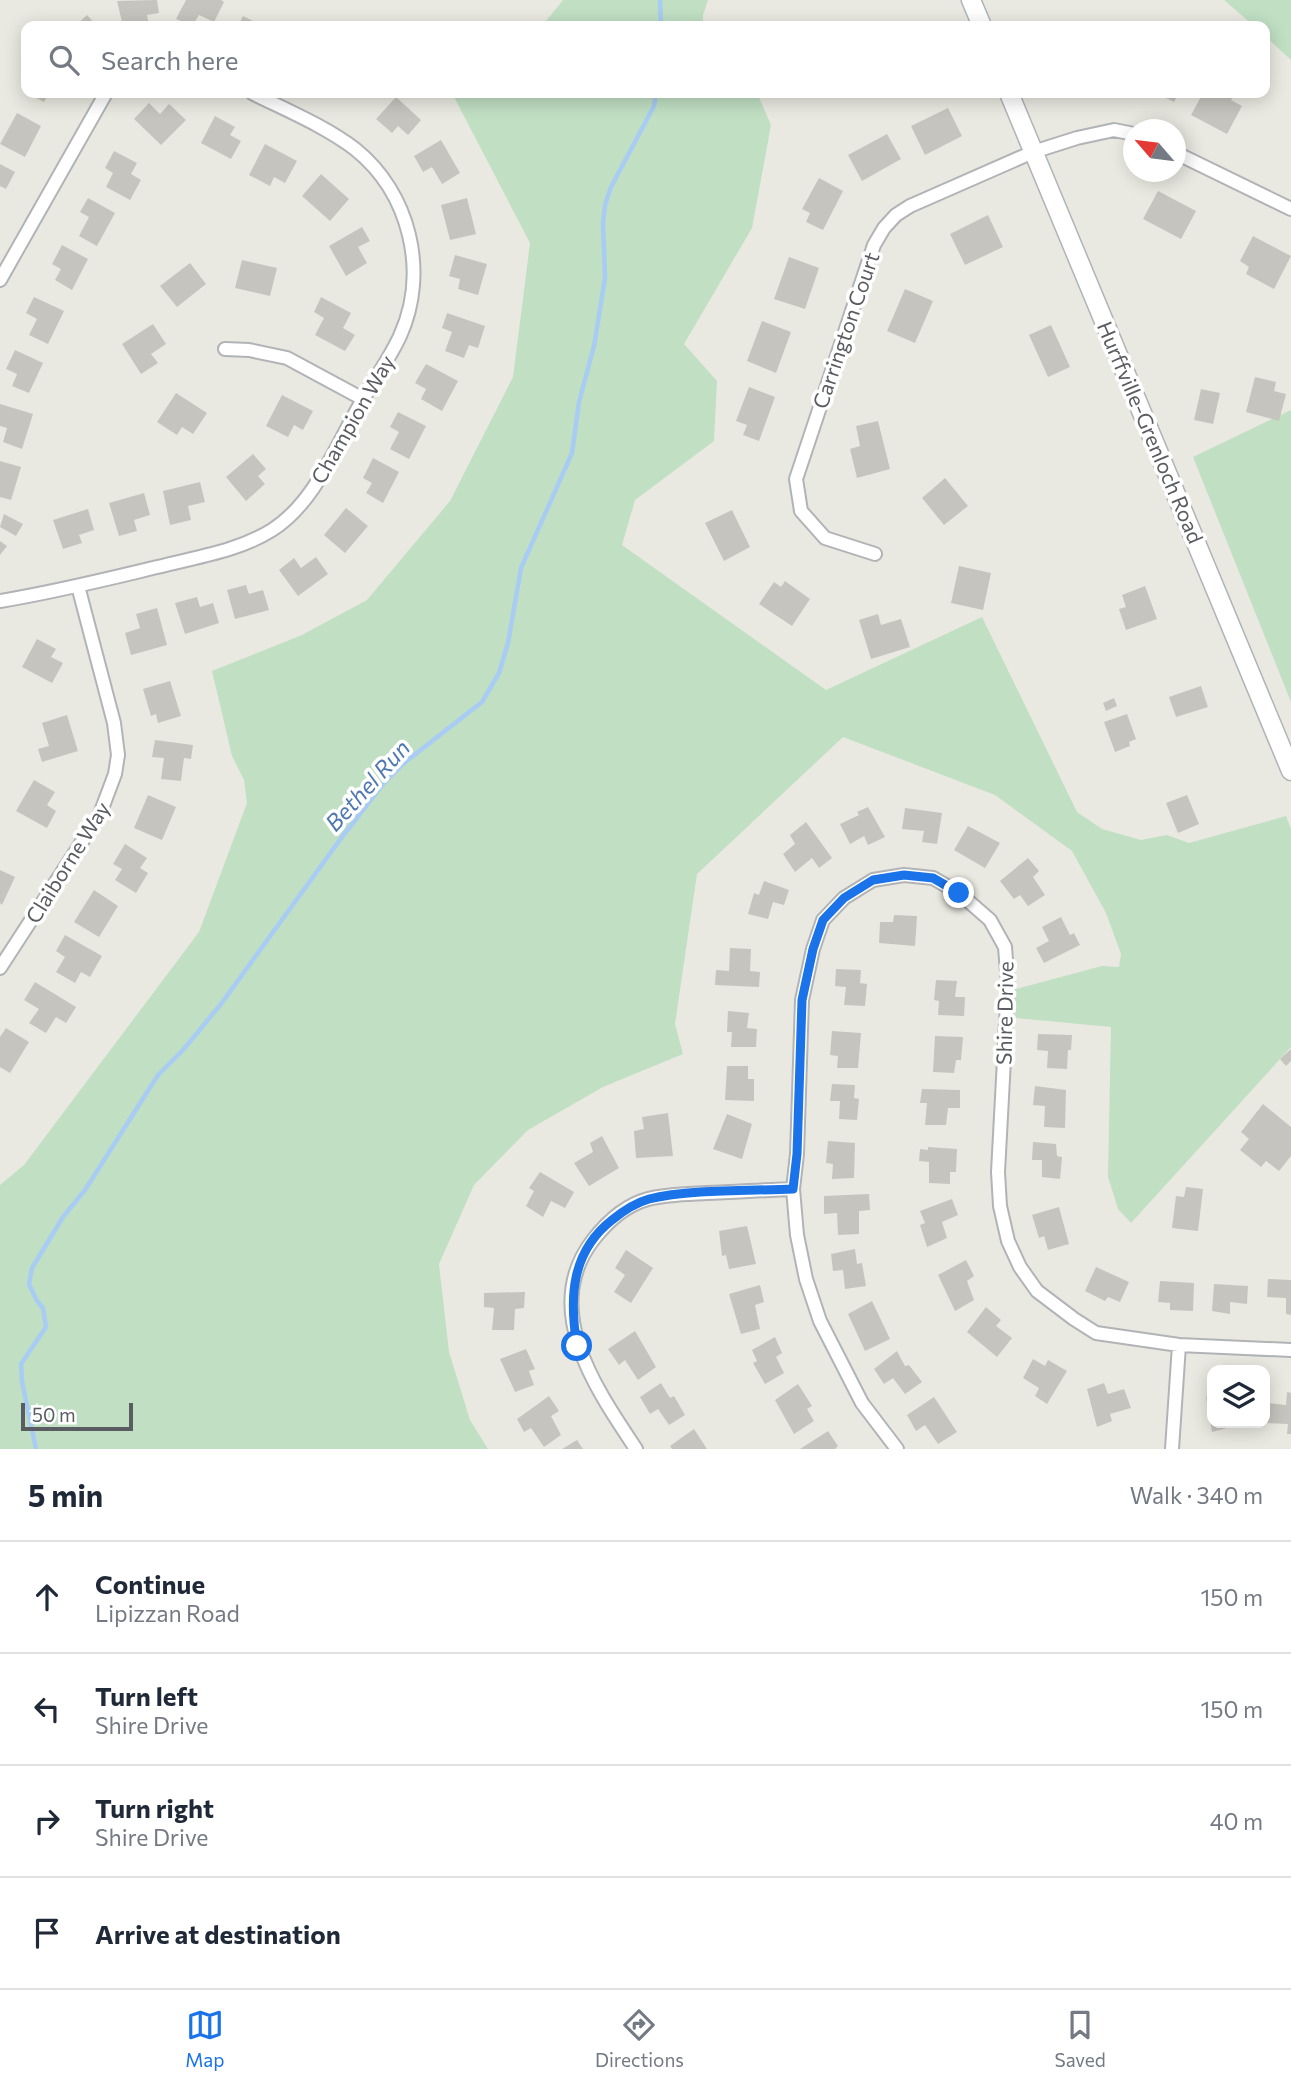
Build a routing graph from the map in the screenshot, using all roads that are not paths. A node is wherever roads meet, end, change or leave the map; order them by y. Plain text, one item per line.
1 (971, 0) edge
2 (980, 21) edge
3 (103, 98) edge
4 (263, 98) edge
5 (1011, 98) edge
6 (1123, 132) edge
7 (1033, 152) junction
8 (1186, 158) edge
9 (1291, 209) edge
10 (0, 280) edge
11 (225, 349) dead end
12 (363, 398) junction
13 (875, 554) dead end
14 (78, 586) junction
15 (0, 601) edge
16 (1291, 771) edge
17 (4, 952) edge
18 (0, 968) edge
19 (793, 1189) junction
20 (1179, 1345) junction
21 (1291, 1350) edge
22 (636, 1449) edge
23 (897, 1449) edge
24 (1172, 1449) edge

1 - 2 main road
3 - 10 street
4 - 12 street, Champion Way
5 - 7 main road, Hurffville-Grenloch Road
6 - 7 street, Carrington Court
7 - 13 street, Carrington Court
7 - 16 main road, Hurffville-Grenloch Road
8 - 9 street
11 - 12 street
12 - 14 street, Champion Way
14 - 15 street, Champion Way
14 - 17 street, Claiborne Way
17 - 18 street, Claiborne Way
19 - 20 street, Shire Drive
19 - 22 street
19 - 23 street, Shire Drive
20 - 21 street, Shire Drive
20 - 24 street

